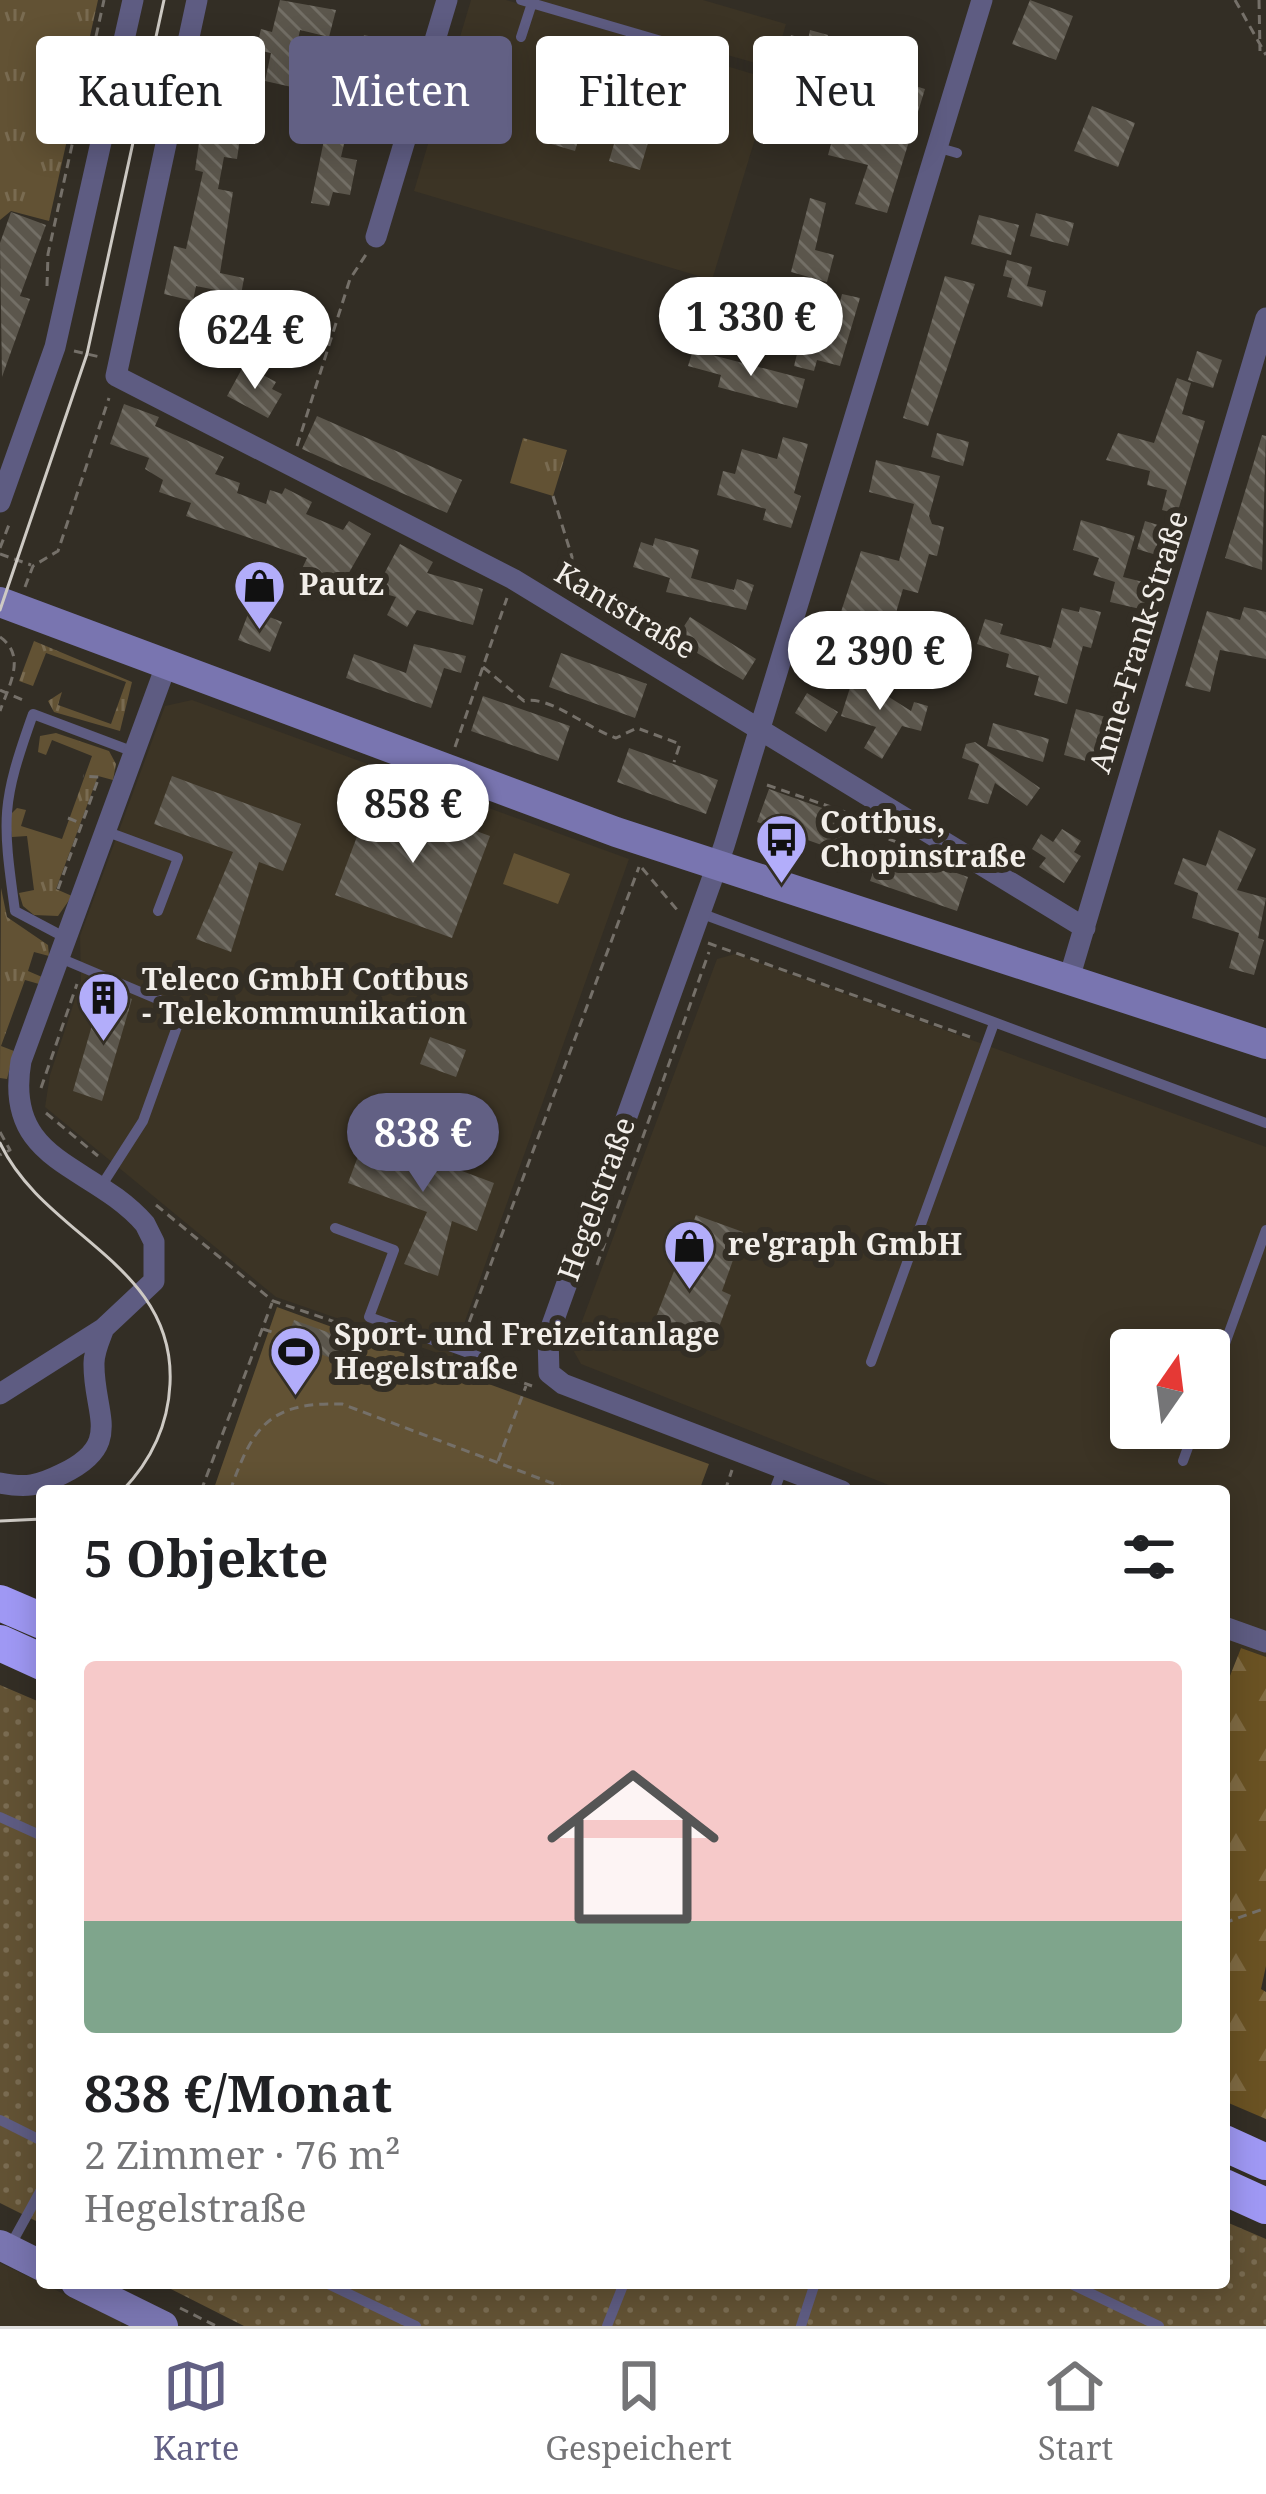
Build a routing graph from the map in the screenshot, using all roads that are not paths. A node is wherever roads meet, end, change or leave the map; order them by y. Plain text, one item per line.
1 (133, 0) edge
2 (196, 0) edge
3 (447, 0) edge
4 (982, 0) edge
5 (526, 2) edge
6 (644, 36) edge
7 (521, 37) dead end
8 (376, 237) road end
9 (1266, 319) edge
10 (0, 502) edge
11 (0, 602) edge
12 (167, 664) junction
13 (761, 729) junction
14 (134, 752) junction
15 (105, 831) junction
16 (717, 865) junction
17 (158, 911) dead end
18 (1085, 928) junction
19 (702, 929) junction
20 (66, 953) junction
21 (1068, 982) junction
22 (993, 1026) junction
23 (1266, 1044) edge
24 (1266, 1123) edge
25 (107, 1179) junction
26 (335, 1228) dead end
27 (1266, 1230) edge
28 (104, 1328) junction
29 (1230, 1330) edge
30 (488, 1360) dead end
31 (871, 1362) dead end
32 (0, 1394) edge
33 (1187, 1449) edge
34 (1183, 1461) dead end
35 (778, 1481) edge
36 (0, 1483) edge
37 (36, 1485) edge
38 (37, 1485) edge
39 (0, 1603) edge
40 (36, 1619) edge
41 (1230, 1629) edge
42 (1266, 1642) edge
43 (0, 1643) edge
44 (36, 1659) edge
45 (0, 1817) edge
46 (36, 1833) edge
47 (0, 2120) edge
48 (36, 2137) edge
49 (1230, 2146) edge
50 (1266, 2162) edge
51 (1230, 2190) edge
52 (36, 2197) edge
53 (1266, 2206) edge
54 (4, 2247) edge
55 (36, 2263) edge
56 (88, 2289) edge
57 (339, 2289) edge
58 (622, 2289) edge
59 (812, 2289) edge
60 (1083, 2289) edge
61 (1163, 2325) edge
62 (163, 2326) edge
63 (416, 2326) edge
64 (607, 2326) edge
65 (800, 2326) edge

1 - 10 street
2 - 13 street, Kantstraße
3 - 8 street
4 - 13 street, Hegelstraße
5 - 6 lane
5 - 7 lane
9 - 18 street, Anne-Frank-Straße
11 - 12 street
12 - 14 street
12 - 16 street
13 - 16 street, Hegelstraße
13 - 18 street, Kantstraße
14 - 15 street
14 - 20 lane
15 - 17 lane
15 - 20 street
16 - 19 street, Hegelstraße
16 - 21 street
18 - 21 street, Anne-Frank-Straße
19 - 22 lane
19 - 35 street, Hegelstraße
20 - 25 street
20 - 25 lane
21 - 23 street
22 - 24 lane
22 - 31 lane
25 - 28 street
26 - 30 lane
27 - 29 lane
28 - 32 street
28 - 38 street
33 - 34 lane
36 - 37 street
39 - 40 highway
41 - 42 street
43 - 44 highway
45 - 46 lane
47 - 48 lane
49 - 50 highway
51 - 53 highway
52 - 54 lane
54 - 55 street
56 - 62 street
57 - 63 lane
58 - 64 lane
59 - 65 lane
60 - 61 lane

